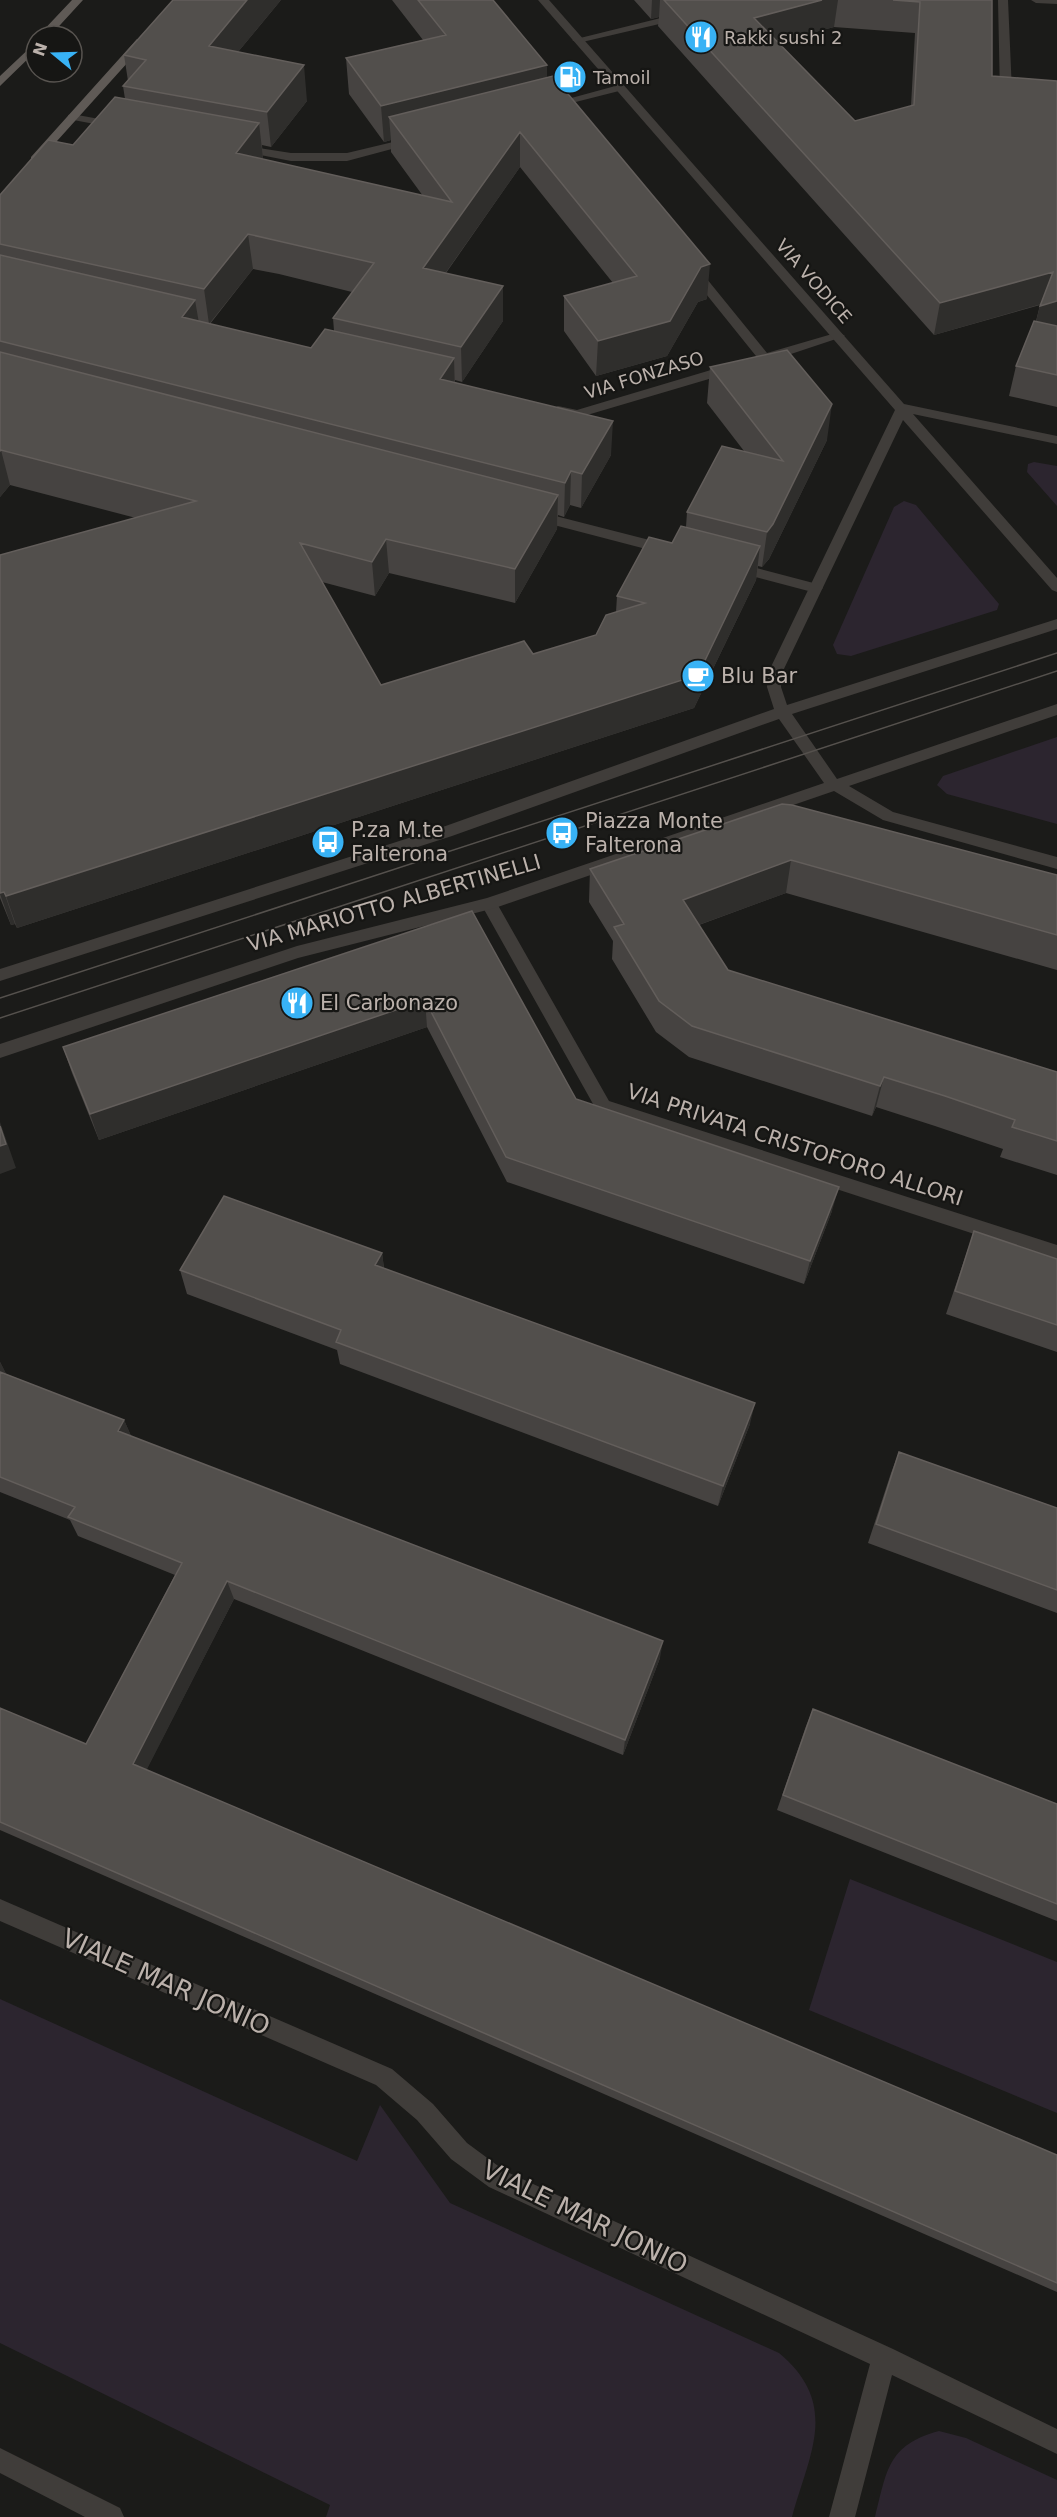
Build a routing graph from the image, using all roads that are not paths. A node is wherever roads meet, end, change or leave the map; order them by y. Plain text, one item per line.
1 (78, 0) edge
2 (543, 0) edge
3 (1003, 0) edge
4 (1036, 0) edge
5 (1057, 1) edge
6 (697, 13) edge
7 (55, 24) edge
8 (147, 34) edge
9 (578, 40) junction
10 (24, 58) edge
11 (0, 83) edge
12 (619, 88) junction
13 (1057, 100) edge
14 (532, 110) edge
15 (72, 117) junction
16 (130, 128) edge
17 (428, 136) edge
18 (222, 145) edge
19 (29, 166) edge
20 (683, 258) edge
21 (839, 336) junction
22 (754, 361) junction
23 (542, 406) edge
24 (902, 408) junction
25 (1057, 440) edge
26 (523, 513) edge
27 (683, 554) edge
28 (717, 562) edge
29 (1057, 587) edge
30 (816, 588) junction
31 (1057, 624) edge
32 (1057, 709) edge
33 (782, 712) junction
34 (833, 784) junction
35 (1057, 863) edge
36 (489, 904) junction
37 (0, 975) edge
38 (0, 1051) edge
39 (1057, 1253) edge
40 (0, 1910) edge
41 (884, 2358) junction
42 (1057, 2442) edge
43 (0, 2460) edge
44 (111, 2517) edge
45 (842, 2517) edge

1 - 7 main road
2 - 9 street, VIA VODICE
3 - 13 street
4 - 5 street
6 - 9 street
8 - 15 main road
9 - 12 street, VIA VODICE
10 - 11 main road
12 - 14 street
12 - 21 street, VIA VODICE
15 - 16 street
15 - 19 main road
17 - 18 street
20 - 22 street
21 - 22 street, VIA FONZASO
21 - 24 street, VIA VODICE
22 - 23 street, VIA FONZASO
24 - 25 street
24 - 29 street, VIA VODICE
24 - 30 street
26 - 27 street
28 - 30 street
30 - 33 street
31 - 33 street
32 - 34 street
33 - 34 street
33 - 37 street
34 - 35 street
34 - 36 street, VIA MARIOTTO ALBERTINELLI
36 - 38 street, VIA MARIOTTO ALBERTINELLI
36 - 39 street, VIA PRIVATA CRISTOFORO ALLORI
40 - 41 street, VIALE MAR JONIO
41 - 42 street, VIALE MAR JONIO
41 - 45 street
43 - 44 street

